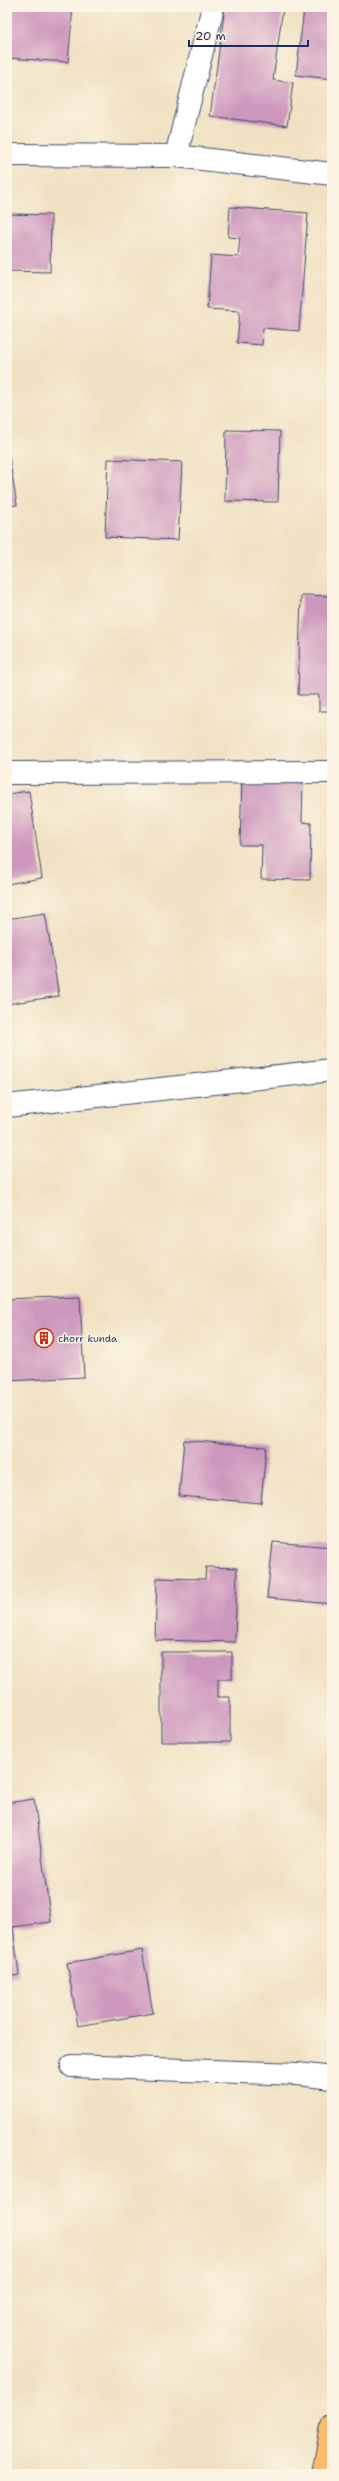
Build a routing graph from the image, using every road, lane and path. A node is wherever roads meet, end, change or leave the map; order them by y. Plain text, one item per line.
1 (213, 7) edge
2 (7, 155) edge
3 (176, 156) junction
4 (332, 174) edge
5 (332, 772) edge
6 (7, 773) edge
7 (332, 1070) edge
8 (7, 1106) edge
9 (72, 2066) dead end
10 (332, 2078) edge
11 (332, 2426) edge
12 (323, 2474) edge

1 - 3 street
2 - 3 street
3 - 4 street
5 - 6 street
7 - 8 street
9 - 10 street
11 - 12 highway

